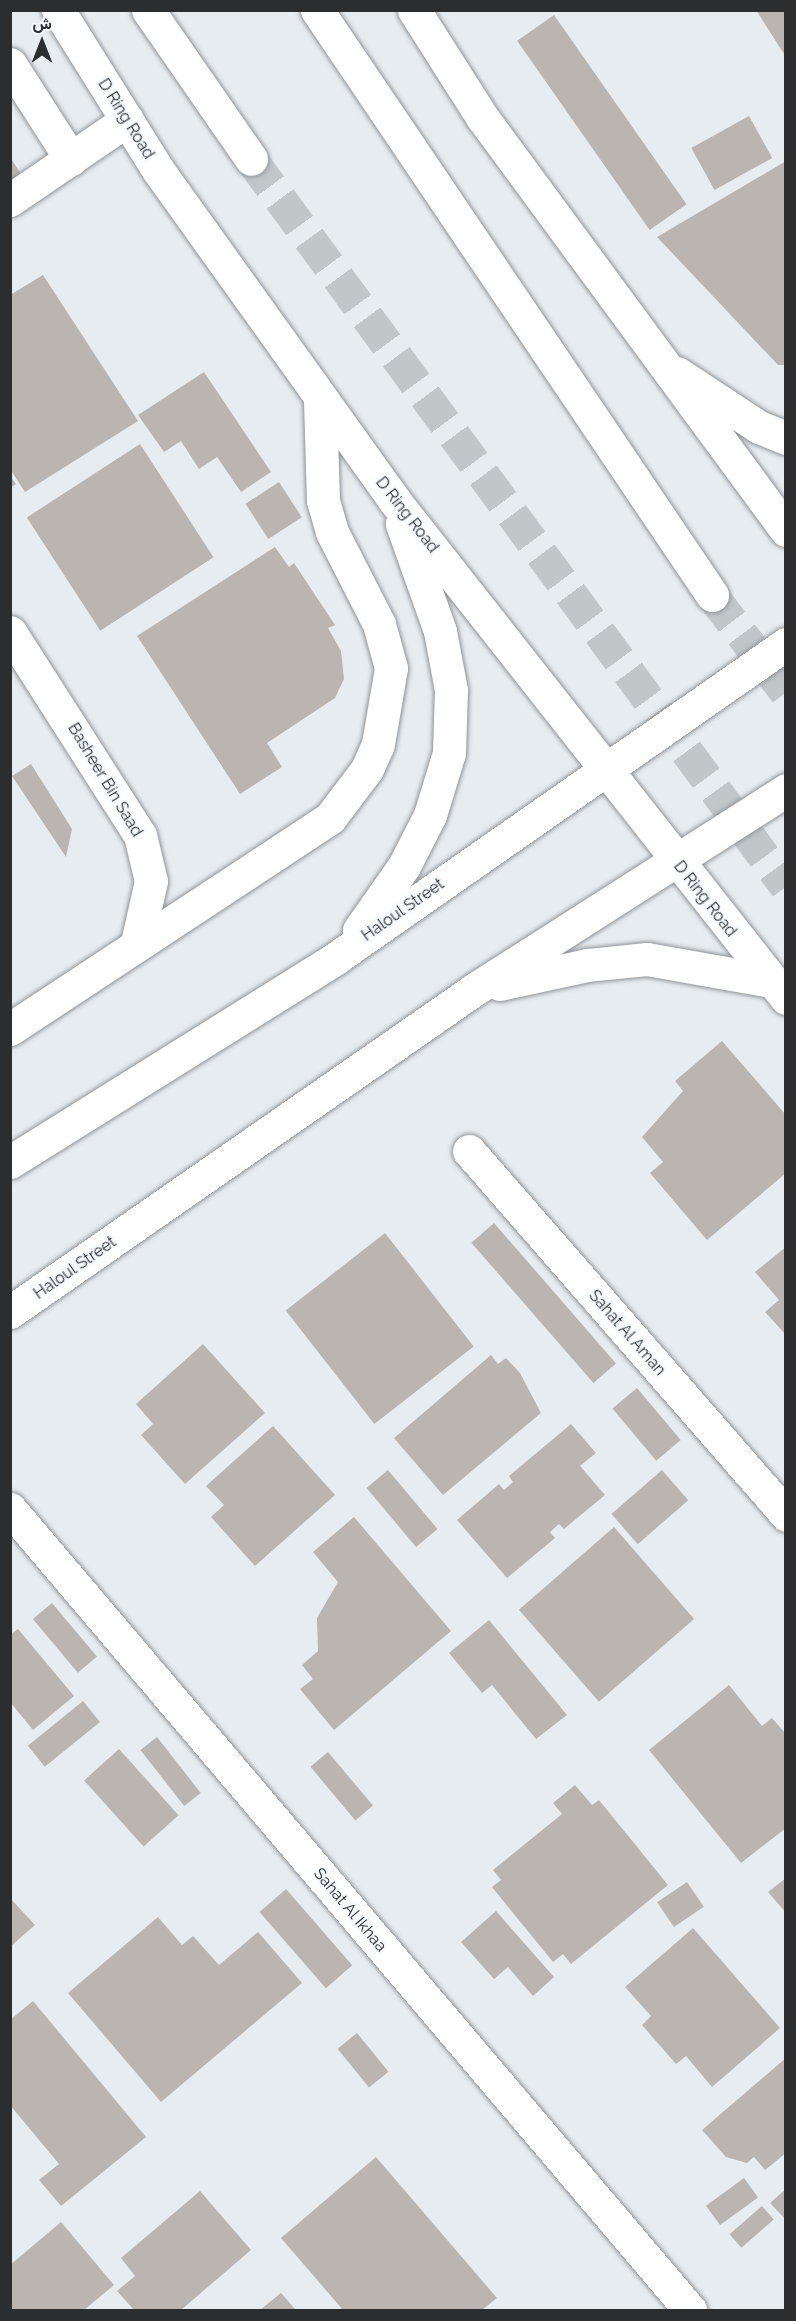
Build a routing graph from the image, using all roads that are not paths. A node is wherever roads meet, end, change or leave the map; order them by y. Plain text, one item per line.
1 (58, 10) edge
2 (148, 10) edge
3 (317, 10) edge
4 (414, 10) edge
5 (10, 64) edge
6 (127, 120) junction
7 (71, 159) junction
8 (251, 159) tunnel mouth
9 (10, 200) edge
10 (657, 360) junction
11 (321, 398) junction
12 (786, 438) edge
13 (394, 500) junction
14 (786, 530) edge
15 (712, 595) tunnel mouth
16 (10, 632) edge
17 (786, 644) edge
18 (605, 768) junction
19 (786, 790) edge
20 (678, 864) junction
21 (137, 943) junction
22 (336, 958) junction
23 (474, 989) junction
24 (778, 990) edge
25 (10, 1029) edge
26 (469, 1151) dead end
27 (10, 1162) edge
28 (10, 1312) edge
29 (10, 1509) edge
30 (786, 1515) edge
31 (690, 2310) edge

1 - 6 main road, D Ring Road
2 - 8 main road
3 - 15 main road
4 - 10 main road
5 - 7 main road
6 - 7 main road
6 - 11 main road, D Ring Road
7 - 9 main road
10 - 12 main road
10 - 14 main road
11 - 13 main road, D Ring Road
11 - 21 main road
13 - 18 main road, D Ring Road
13 - 22 main road
16 - 21 main road, Basheer Bin Saad
17 - 18 main road, Haloul Street
18 - 20 main road, D Ring Road
18 - 22 main road, Haloul Street
19 - 20 main road, Haloul Street
20 - 23 main road, Haloul Street
20 - 24 main road, D Ring Road
21 - 25 main road
22 - 27 main road, Haloul Street
23 - 24 main road
23 - 28 main road, Haloul Street
26 - 30 main road, Sahat Al Aman
29 - 31 main road, Sahat Al Ikhaa

